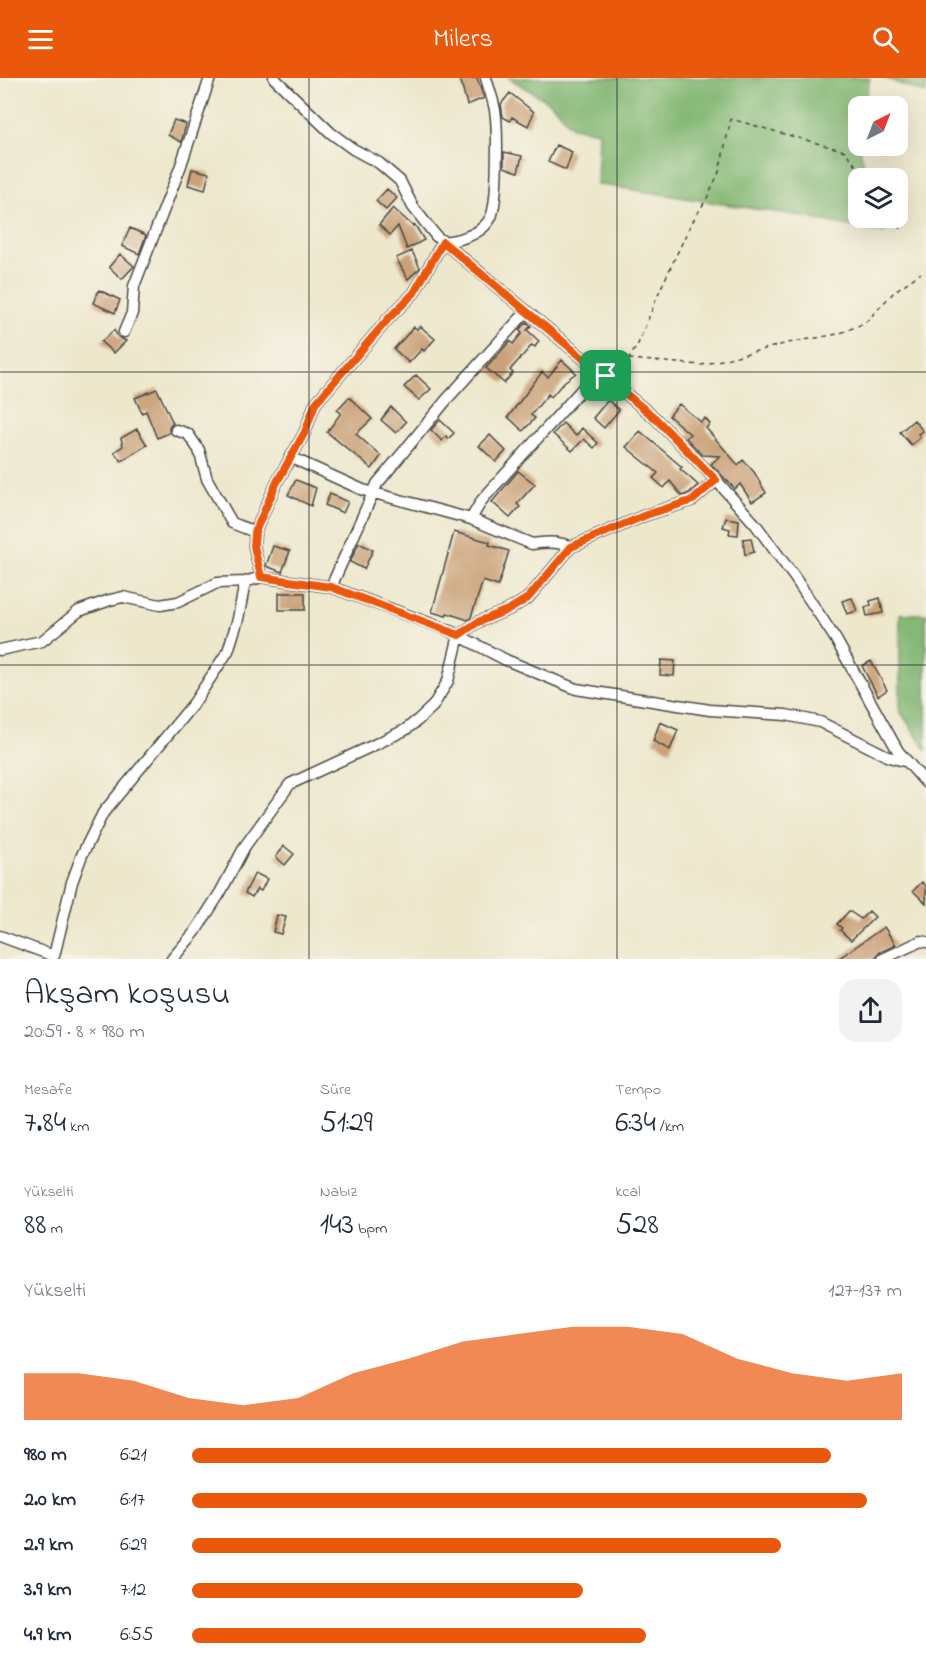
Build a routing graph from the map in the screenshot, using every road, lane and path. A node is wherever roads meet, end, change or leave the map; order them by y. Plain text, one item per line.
1 (210, 78) edge
2 (274, 78) edge
3 (486, 78) edge
4 (857, 168) edge
5 (443, 242) junction
6 (921, 273) dead end
7 (526, 312) junction
8 (124, 332) dead end
9 (629, 359) junction
10 (602, 373) junction
11 (176, 430) dead end
12 (290, 457) junction
13 (716, 480) junction
14 (371, 492) junction
15 (471, 519) junction
16 (255, 532) junction
17 (571, 547) junction
18 (261, 577) junction
19 (245, 582) junction
20 (331, 587) junction
21 (459, 635) junction
22 (0, 650) edge
23 (908, 762) junction
24 (926, 783) edge
25 (0, 936) edge
26 (926, 942) edge
27 (172, 959) edge
28 (883, 959) edge

1 - 8 street
2 - 5 street
3 - 5 street
4 - 9 path
5 - 7 street
5 - 12 street
6 - 9 path
7 - 10 street
7 - 14 street
9 - 10 path
10 - 13 street
10 - 15 street
11 - 16 street
12 - 14 street
12 - 16 street
13 - 17 street
13 - 23 street
14 - 15 street
14 - 20 street
15 - 17 street
16 - 18 street
17 - 21 street
18 - 19 street
18 - 20 street
19 - 22 street
19 - 25 street
20 - 21 street
21 - 23 street
21 - 27 street
23 - 24 street
26 - 28 street

